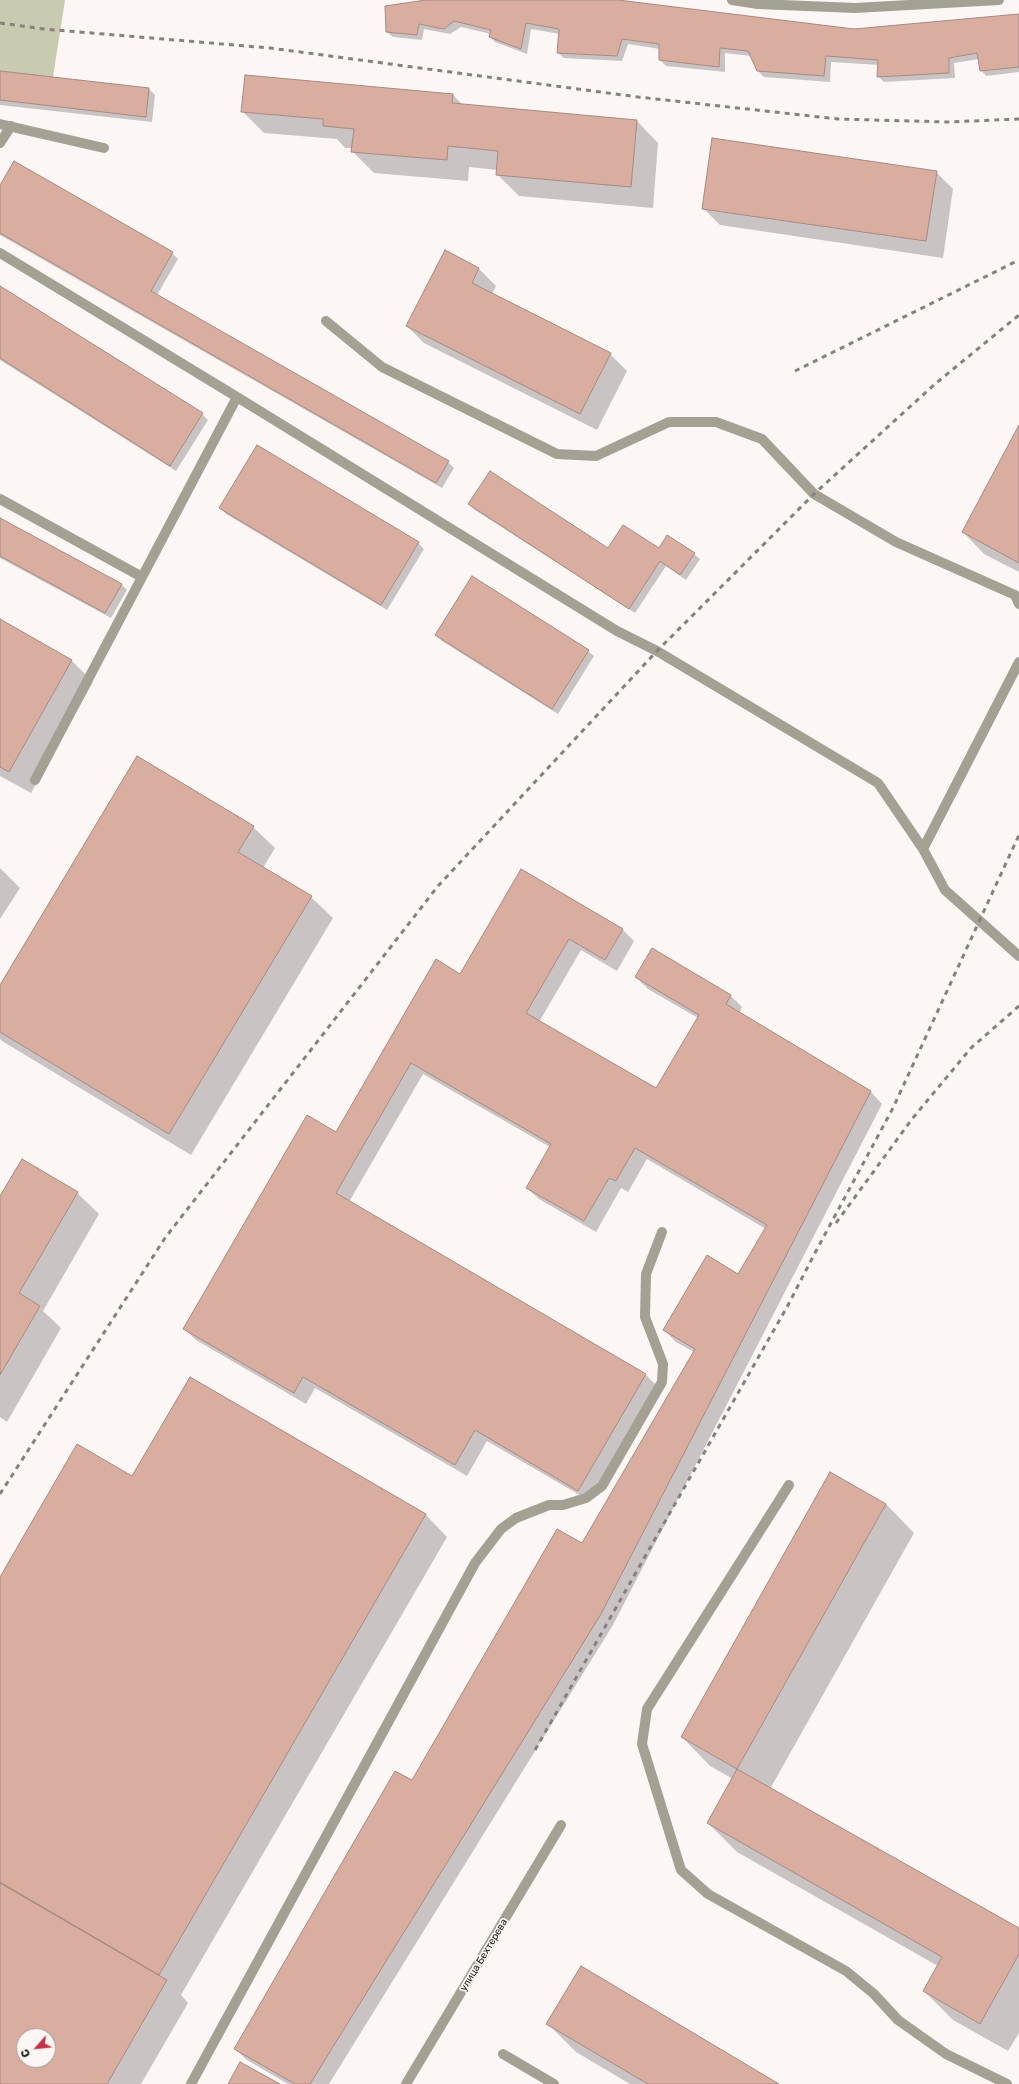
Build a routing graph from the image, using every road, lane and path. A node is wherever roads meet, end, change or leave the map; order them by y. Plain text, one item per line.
1 (732, 0) edge
2 (999, 0) edge
3 (0, 124) edge
4 (12, 126) junction
5 (0, 143) edge
6 (104, 148) dead end
7 (0, 253) edge
8 (326, 321) dead end
9 (237, 397) junction
10 (0, 499) edge
11 (142, 577) junction
12 (1019, 604) edge
13 (1019, 662) edge
14 (35, 780) dead end
15 (923, 849) junction
16 (1019, 956) edge
17 (662, 1232) dead end
18 (789, 1485) dead end
19 (561, 1825) dead end
20 (503, 2054) dead end
21 (191, 2084) edge
22 (406, 2084) edge
23 (554, 2084) edge
24 (1007, 2084) edge

1 - 2 street
3 - 4 street
4 - 5 street
4 - 6 street
7 - 9 street
8 - 12 street
9 - 11 street
9 - 15 street
10 - 11 street
11 - 14 street
13 - 15 street
15 - 16 street
17 - 21 street
18 - 24 street
19 - 22 street, улица Бехтерева
20 - 23 street

